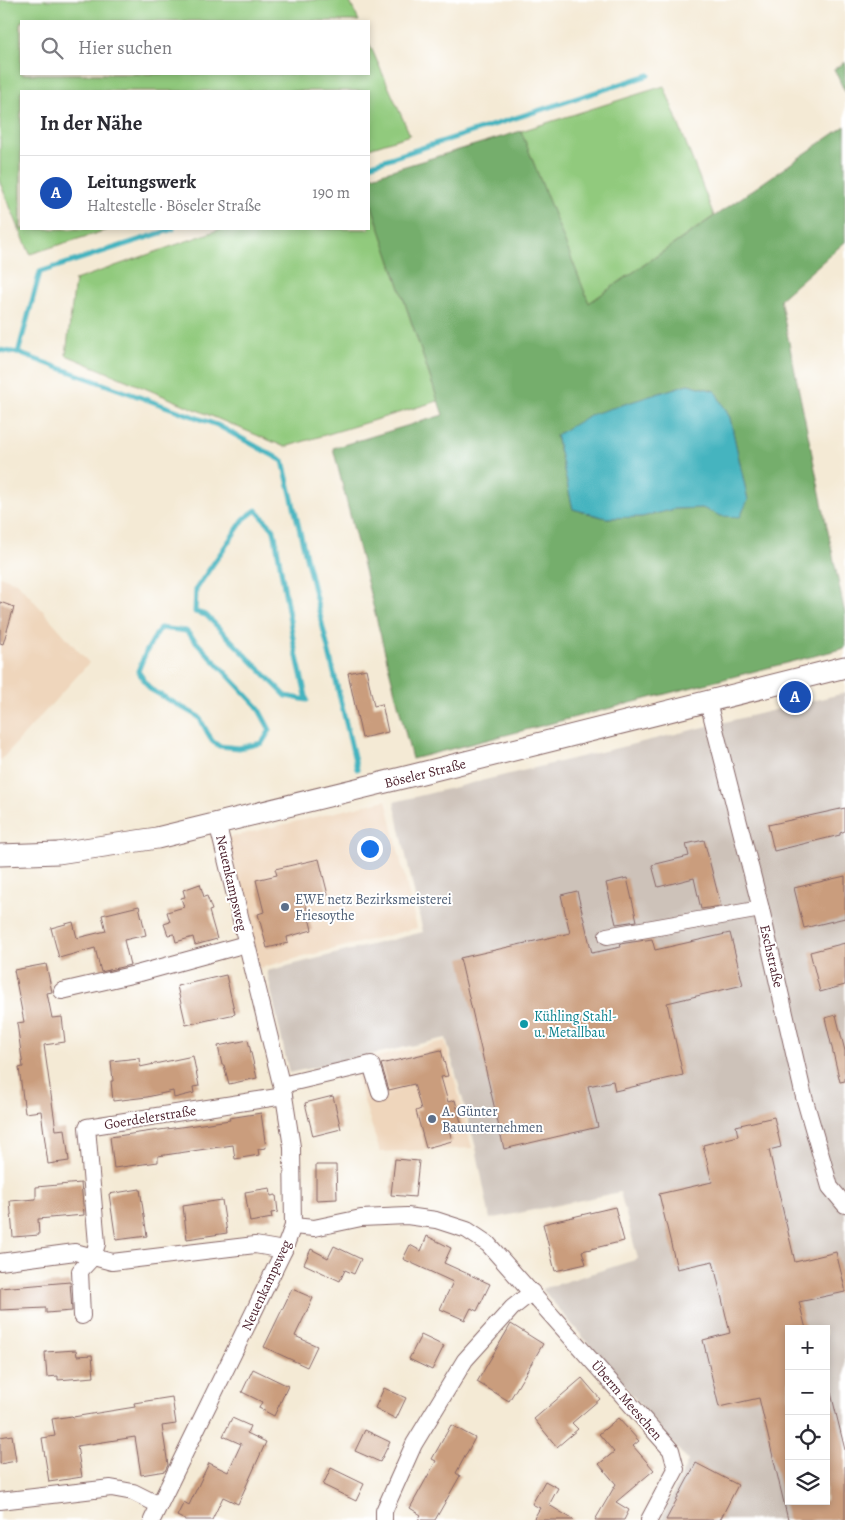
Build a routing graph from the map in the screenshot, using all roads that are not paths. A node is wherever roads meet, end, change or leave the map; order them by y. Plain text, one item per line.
1 (845, 667) edge
2 (708, 702) junction
3 (217, 822) junction
4 (0, 855) edge
5 (761, 909) junction
6 (607, 936) dead end
7 (246, 944) junction
8 (62, 990) dead end
9 (283, 1090) junction
10 (380, 1093) dead end
11 (845, 1205) edge
12 (293, 1226) junction
13 (284, 1250) junction
14 (93, 1257) junction
15 (0, 1262) edge
16 (532, 1292) junction
17 (82, 1316) dead end
18 (0, 1501) edge
19 (159, 1505) junction
20 (152, 1520) edge
21 (384, 1520) edge
22 (649, 1520) edge

1 - 2 main road, Böseler Straße
2 - 3 main road, Böseler Straße
2 - 5 street, Eschstraße
3 - 4 main road, Böseler Straße
3 - 7 street, Neuenkampsweg
5 - 6 street
5 - 11 street, Eschstraße
7 - 8 street, Neuenkampsweg
7 - 9 street, Neuenkampsweg
9 - 10 street
9 - 12 street, Neuenkampsweg
9 - 14 street, Goerdelerstraße
12 - 13 street, Neuenkampsweg
12 - 16 street, Überm Meeschen
13 - 14 street
13 - 19 street, Neuenkampsweg
14 - 15 street
14 - 17 street
16 - 21 street
16 - 22 street, Überm Meeschen
18 - 19 street
19 - 20 street, Neuenkampsweg

